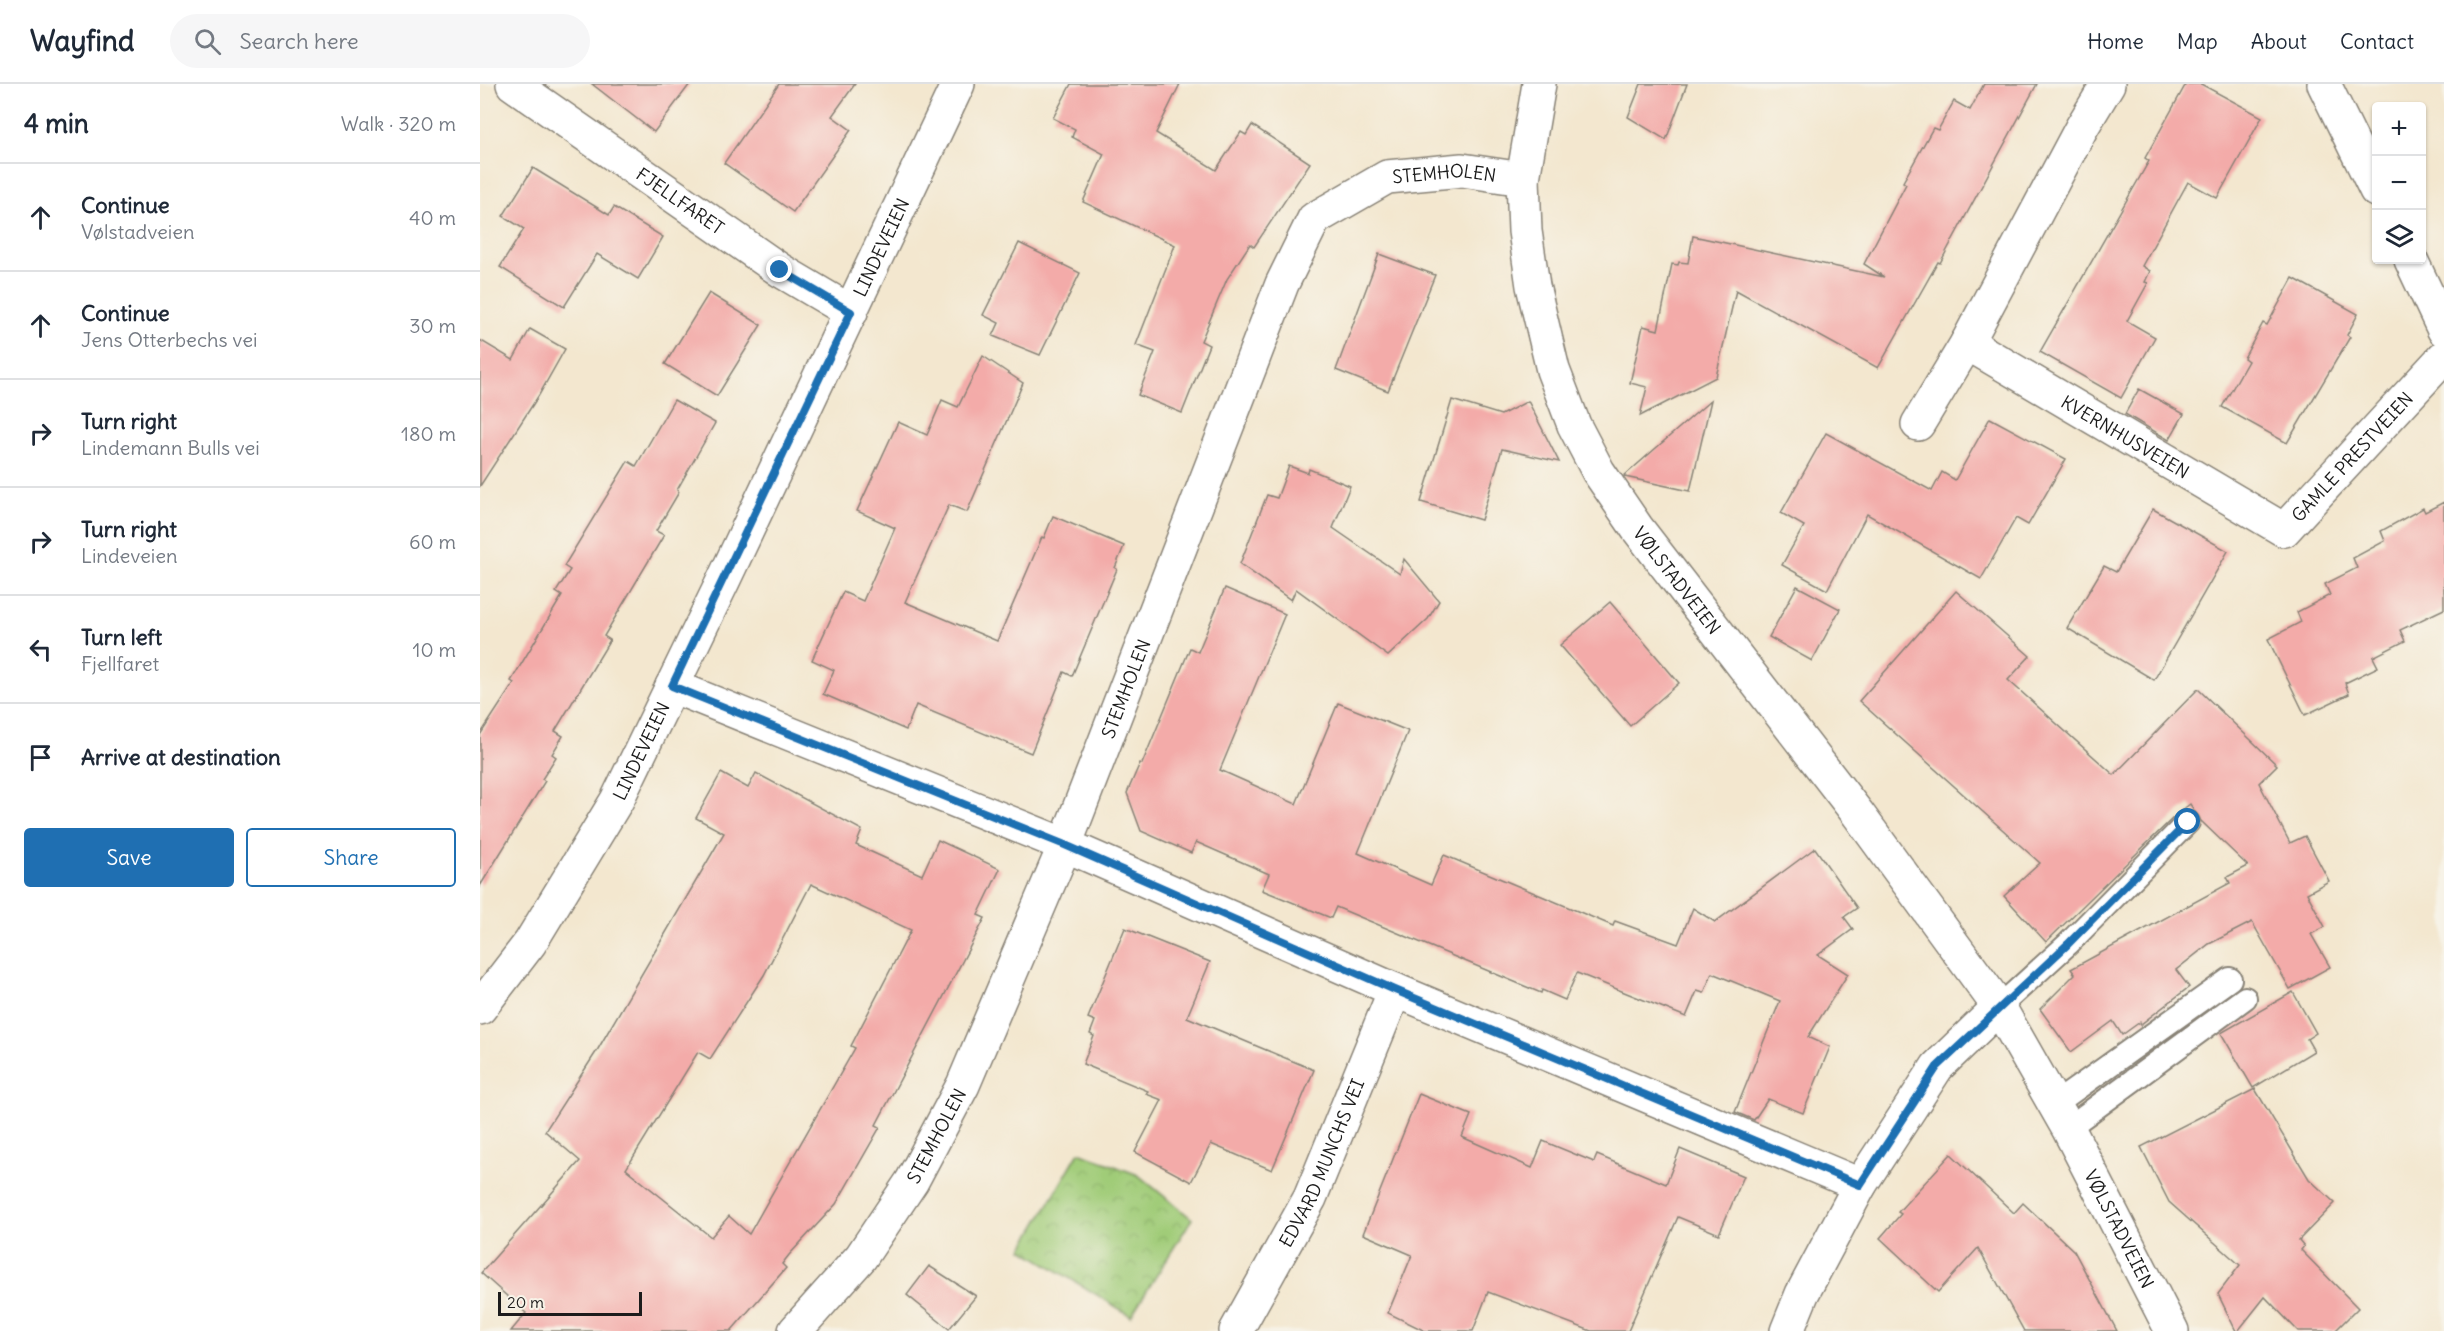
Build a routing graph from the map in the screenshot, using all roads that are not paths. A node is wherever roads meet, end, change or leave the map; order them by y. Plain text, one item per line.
1 (513, 84) edge
2 (958, 84) edge
3 (1539, 84) edge
4 (2108, 84) edge
5 (2324, 84) edge
6 (1523, 179) junction
7 (2372, 182) edge
8 (2413, 264) edge
9 (851, 312) junction
10 (2443, 325) edge
11 (1967, 343) junction
12 (2444, 357) edge
13 (1918, 424) dead end
14 (2284, 530) joint
15 (672, 686) junction
16 (2188, 822) dead end
17 (1065, 845) junction
18 (2230, 979) dead end
19 (1395, 990) junction
20 (2245, 998) dead end
21 (1999, 1007) junction
22 (480, 1008) edge
23 (2061, 1116) junction
24 (1860, 1185) junction
25 (795, 1331) edge
26 (1236, 1331) edge
27 (1787, 1331) edge
28 (2172, 1331) edge

1 - 9 street, FJELLFARET
2 - 9 street, LINDEVEIEN
3 - 6 street, VØLSTADVEIEN
4 - 11 street
5 - 7 street
6 - 17 street, STEMHOLEN
6 - 21 street, VØLSTADVEIEN
8 - 10 street
9 - 15 street, LINDEVEIEN
11 - 13 street
11 - 14 street, KVERNHUSVEIEN
12 - 14 street, GAMLE PRESTVEIEN
15 - 17 street
15 - 22 street, LINDEVEIEN
16 - 21 lane
17 - 19 street
17 - 25 street, STEMHOLEN
18 - 23 lane
19 - 24 street
19 - 26 street, EDVARD MUNCHS VEI
20 - 23 lane
21 - 23 street, VØLSTADVEIEN
21 - 24 street
23 - 28 street, VØLSTADVEIEN
24 - 27 street

